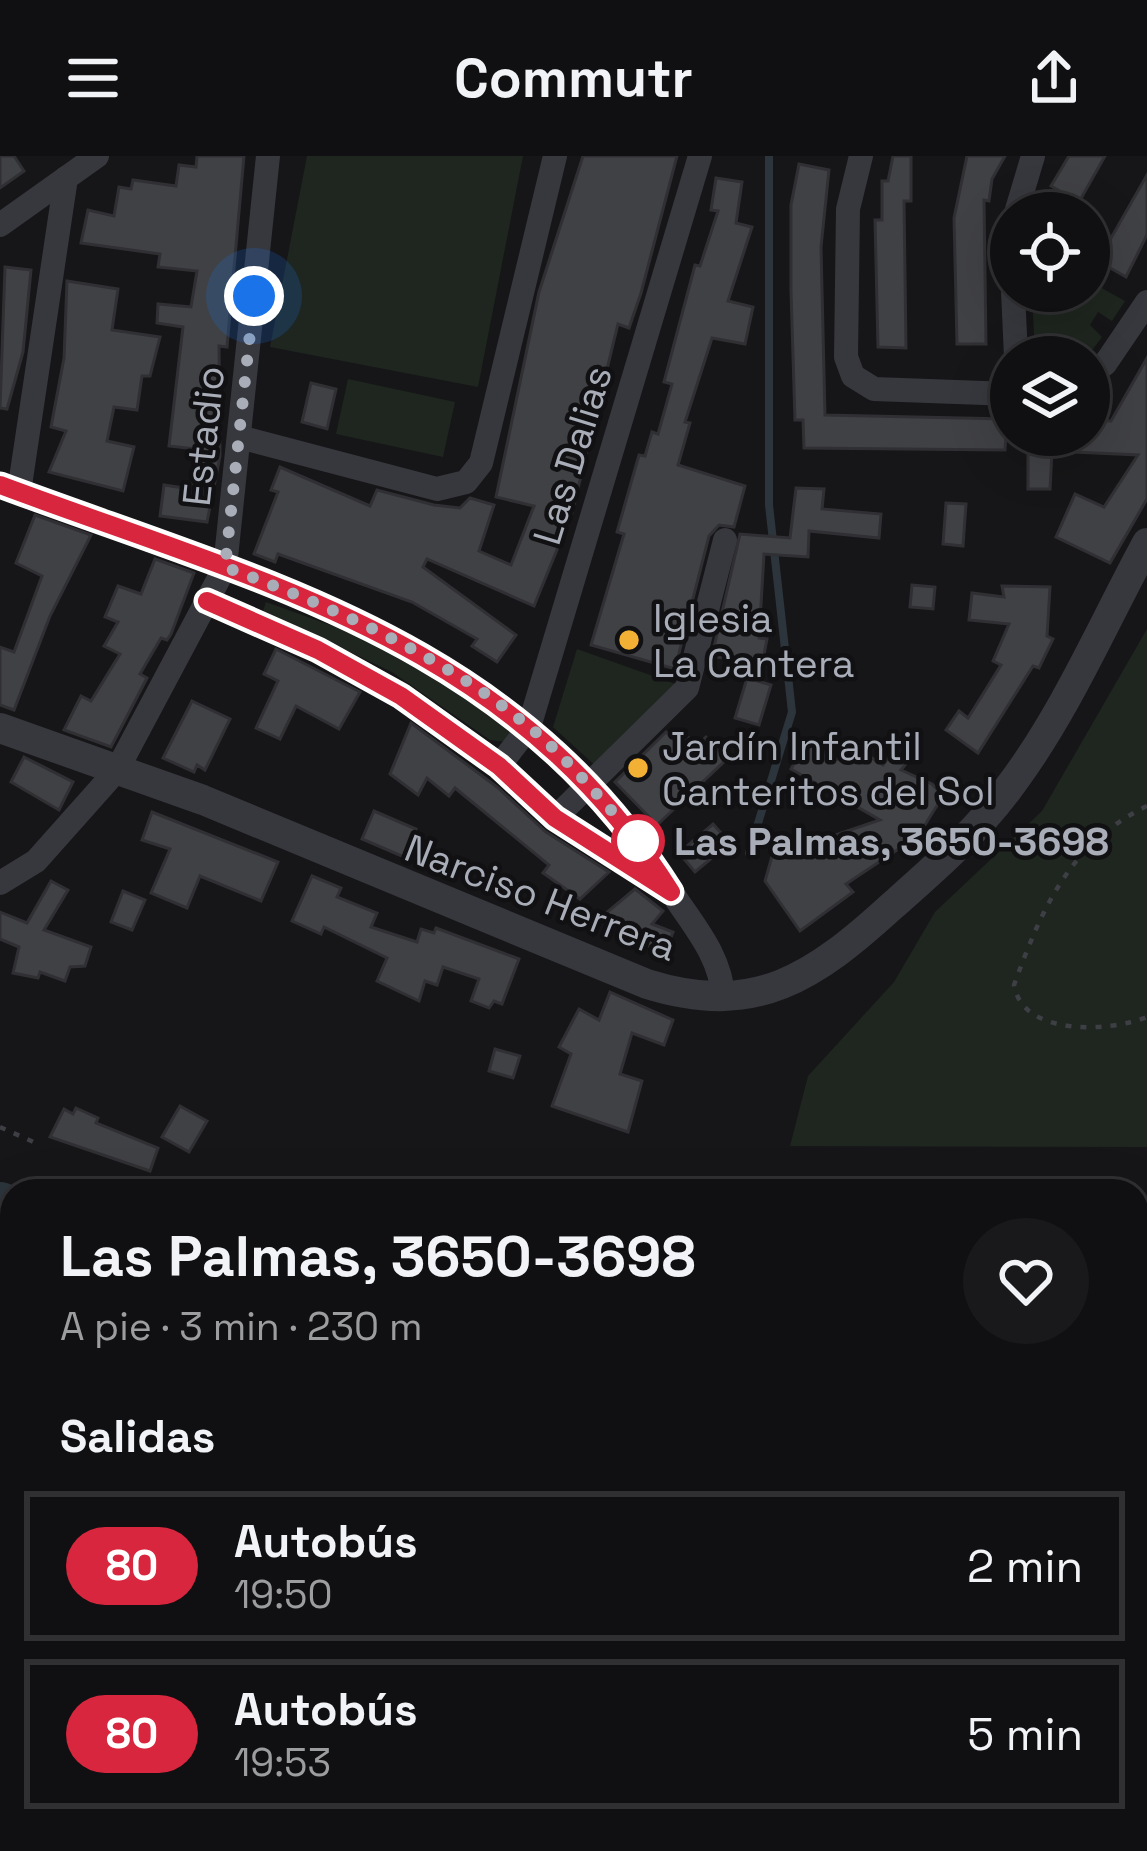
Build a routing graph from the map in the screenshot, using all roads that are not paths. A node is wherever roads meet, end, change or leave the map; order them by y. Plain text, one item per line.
1 (97, 156) edge
2 (268, 156) edge
3 (555, 156) edge
4 (700, 156) edge
5 (861, 156) edge
6 (1033, 156) edge
7 (66, 178) junction
8 (1022, 192) edge
9 (0, 226) edge
10 (1146, 304) edge
11 (1110, 358) edge
12 (990, 393) edge
13 (239, 437) junction
14 (10, 488) edge
15 (725, 540) dead end
16 (1147, 543) edge
17 (225, 567) junction
18 (207, 601) junction
19 (530, 727) junction
20 (0, 728) edge
21 (499, 766) junction
22 (117, 770) junction
23 (589, 787) junction
24 (555, 818) junction
25 (0, 883) edge
26 (671, 892) junction
27 (723, 997) junction

1 - 7 street
2 - 13 street, Estadio
3 - 13 street
4 - 19 street, Las Dalias
5 - 12 street
6 - 8 street
7 - 9 street
7 - 14 street
10 - 11 street
13 - 17 street, Estadio
14 - 17 street
15 - 23 street
16 - 27 street, Narciso Herrera
17 - 18 street, Estadio
17 - 19 street
18 - 21 street
18 - 22 street, Estadio
19 - 21 street, Las Dalias
19 - 23 street
20 - 22 street, Narciso Herrera
21 - 24 street
22 - 25 street, Estadio
22 - 27 street, Narciso Herrera
23 - 24 street
23 - 26 street
24 - 26 street
26 - 27 street

